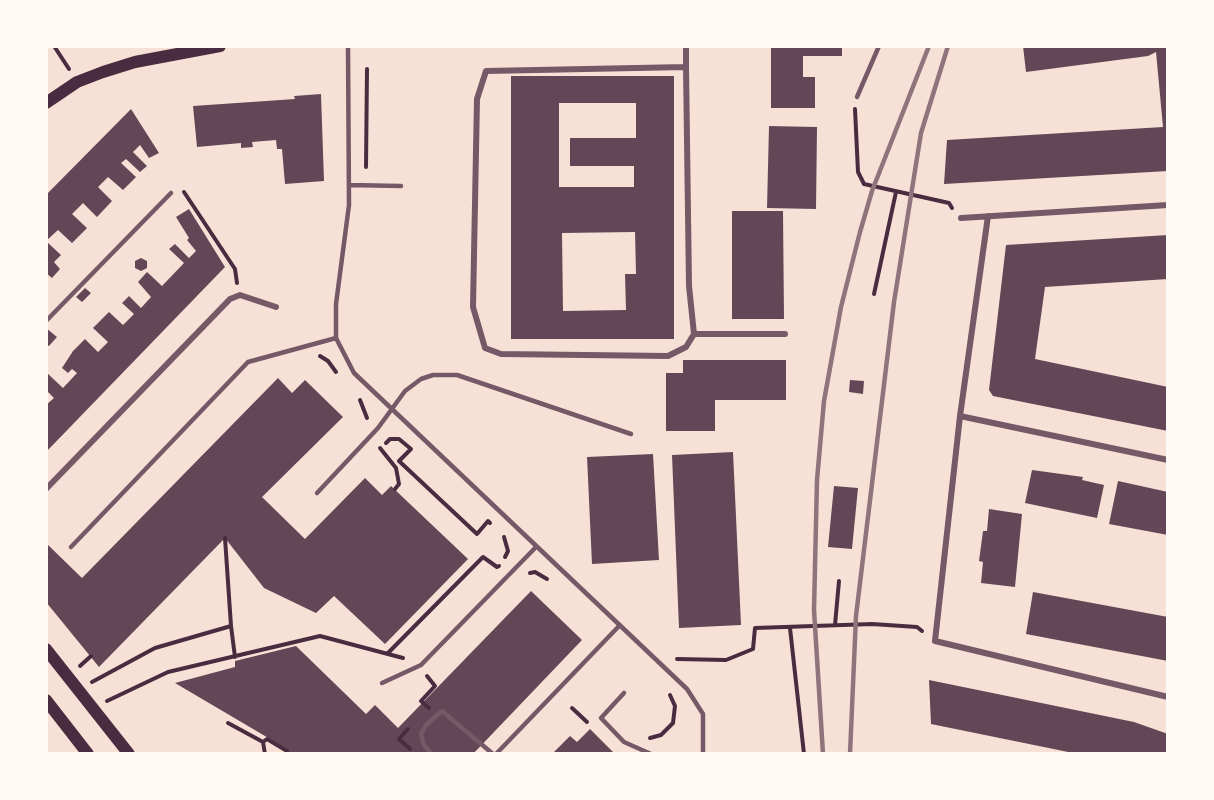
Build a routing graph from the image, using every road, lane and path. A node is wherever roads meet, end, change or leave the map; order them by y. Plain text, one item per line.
1 (54, 46) edge
2 (220, 46) edge
3 (348, 46) edge
4 (686, 46) edge
5 (879, 46) edge
6 (196, 48) edge
7 (686, 67) junction
8 (367, 69) dead end
9 (77, 82) junction
10 (857, 97) joint
11 (46, 103) edge
12 (366, 167) dead end
13 (349, 185) junction
14 (401, 186) dead end
15 (896, 192) junction
16 (171, 193) joint
17 (1167, 205) edge
18 (988, 216) junction
19 (961, 218) joint
20 (874, 294) dead end
21 (240, 295) junction
22 (276, 307) dead end
23 (46, 321) edge
24 (694, 334) junction
25 (785, 334) dead end
26 (336, 338) junction
27 (309, 358) dead end
28 (338, 375) dead end
29 (355, 396) dead end
30 (391, 409) junction
31 (960, 417) junction
32 (363, 422) dead end
33 (631, 434) dead end
34 (1167, 459) edge
35 (46, 489) edge
36 (395, 489) dead end
37 (317, 493) dead end
38 (494, 527) dead end
39 (500, 533) dead end
40 (225, 538) dead end
41 (71, 547) dead end
42 (536, 547) junction
43 (526, 573) dead end
44 (839, 581) dead end
45 (553, 584) dead end
46 (620, 625) junction
47 (835, 625) junction
48 (231, 626) junction
49 (917, 627) dead end
50 (790, 628) junction
51 (46, 649) edge
52 (388, 653) junction
53 (235, 657) junction
54 (675, 660) dead end
55 (421, 665) junction
56 (382, 683) dead end
57 (79, 690) junction
58 (668, 692) dead end
59 (624, 693) dead end
60 (1167, 698) edge
61 (46, 699) edge
62 (429, 708) dead end
63 (94, 709) junction
64 (228, 723) dead end
65 (645, 738) dead end
66 (263, 742) junction
67 (287, 751) dead end
68 (88, 753) edge
69 (129, 753) edge
70 (265, 753) edge
71 (432, 753) edge
72 (495, 753) edge
73 (651, 753) edge
74 (704, 753) edge
75 (804, 753) edge

1 - 9 path
2 - 6 main road
3 - 13 lane
4 - 7 street
5 - 10 lane
6 - 9 main road
7 - 24 street
7 - 24 street
8 - 12 path
9 - 11 main road
10 - 15 path
13 - 14 lane
13 - 26 lane
15 - 19 path
15 - 20 path
16 - 21 path
16 - 23 lane
17 - 18 street
18 - 19 street
18 - 31 street
21 - 22 street
21 - 35 street
24 - 25 street
26 - 30 lane
26 - 41 lane
27 - 28 path
29 - 32 path
30 - 33 lane
30 - 37 lane
30 - 42 lane
31 - 34 street
31 - 60 street
36 - 38 path
39 - 52 path
40 - 48 path
42 - 46 lane
42 - 55 lane
43 - 45 path
44 - 47 path
46 - 72 lane
46 - 74 lane
47 - 49 path
47 - 50 path
48 - 53 path
48 - 57 path
50 - 54 path
50 - 75 path
51 - 57 main road
52 - 53 path
52 - 55 path
53 - 63 path
55 - 56 lane
55 - 62 path
57 - 63 main road
58 - 65 path
59 - 73 lane
61 - 68 main road
63 - 69 main road
64 - 66 path
66 - 67 path
66 - 70 path
71 - 72 lane

